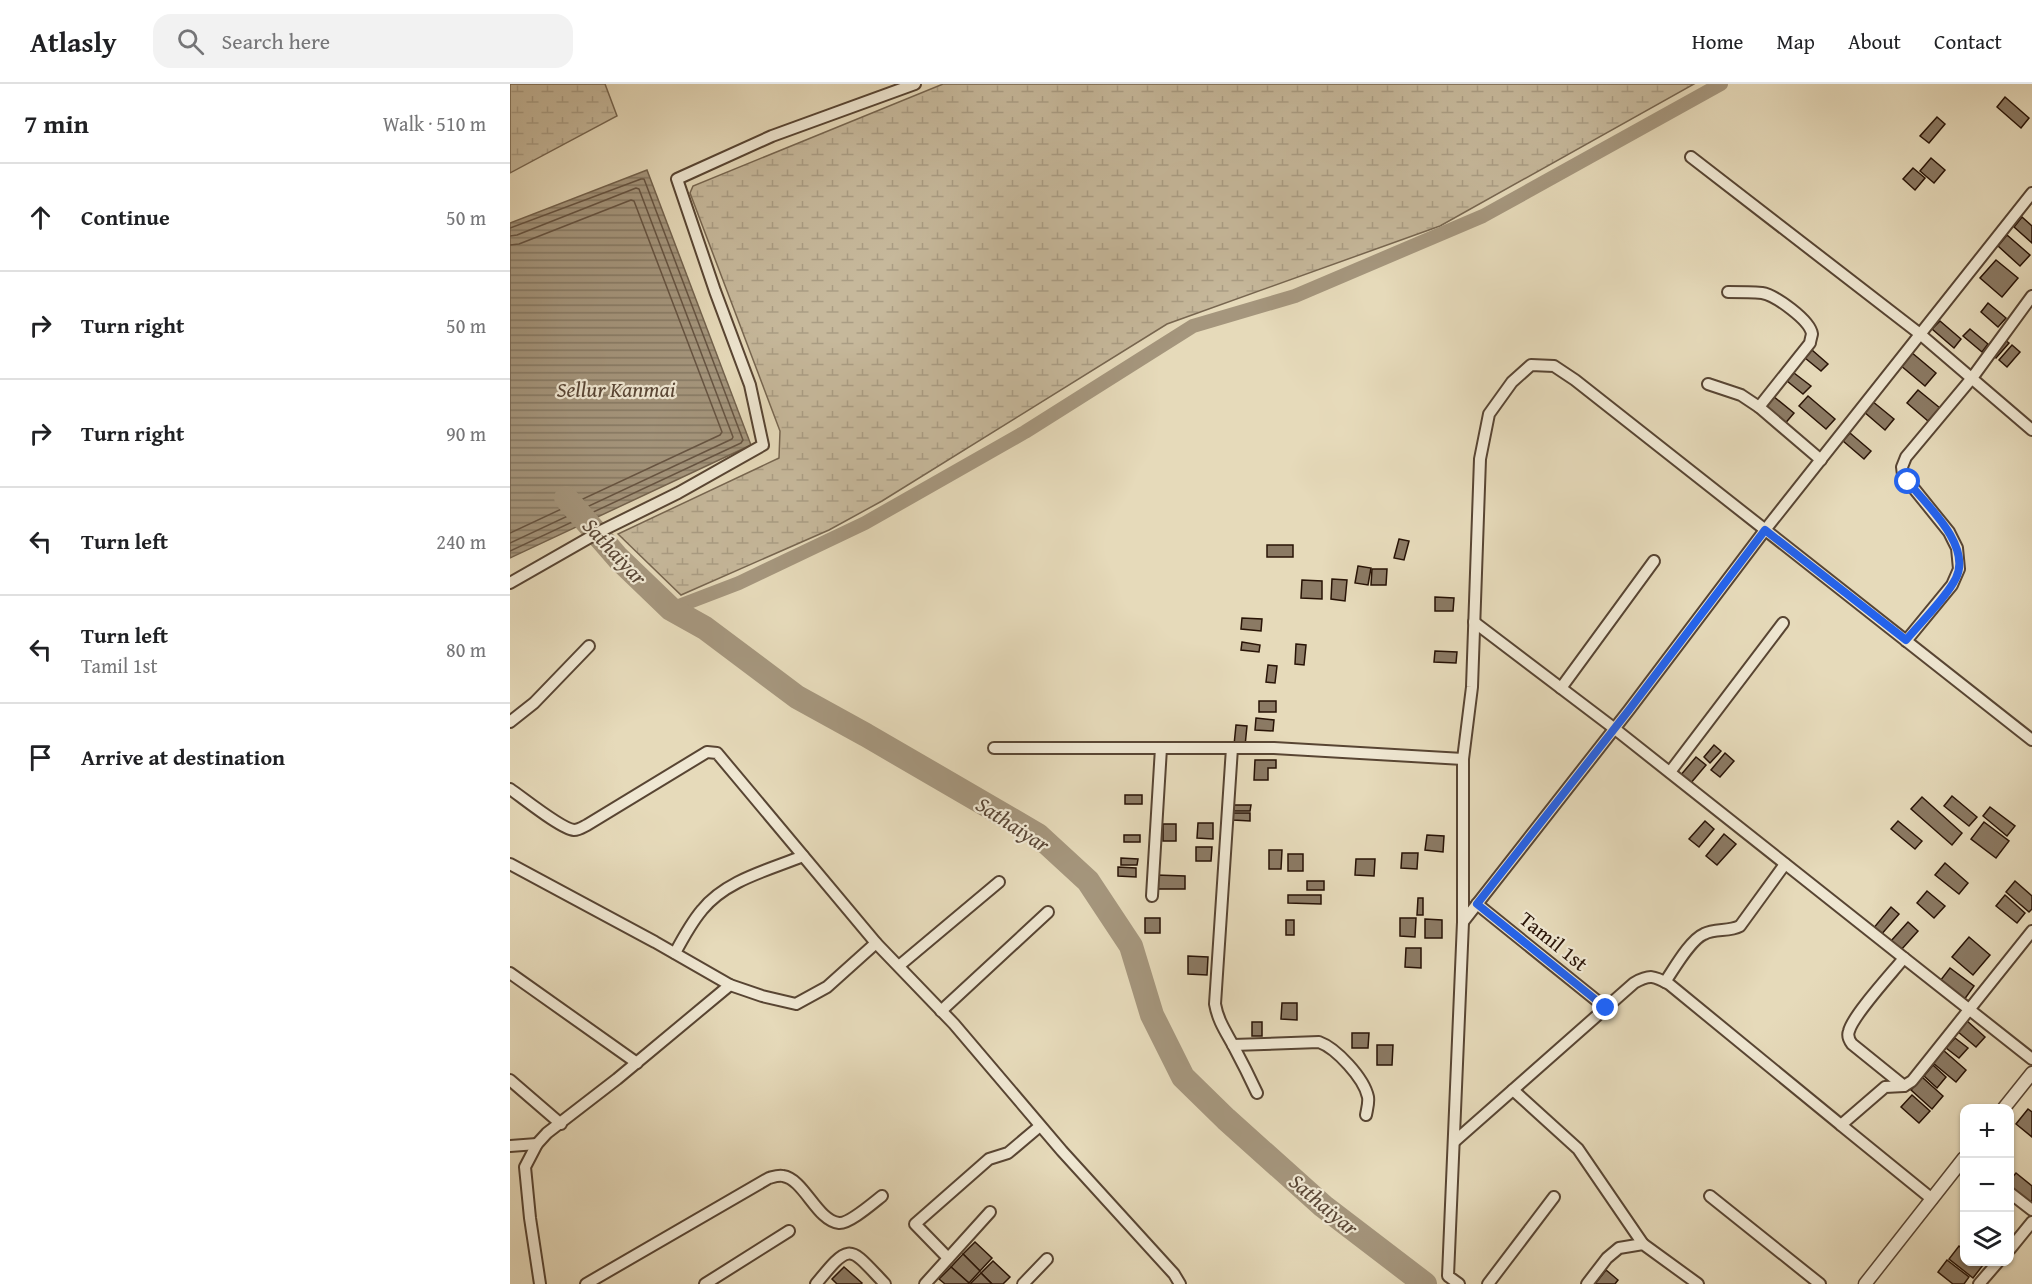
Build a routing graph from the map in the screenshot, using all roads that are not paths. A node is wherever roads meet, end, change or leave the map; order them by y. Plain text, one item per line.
1 (915, 84) edge
2 (1691, 157) dead end
3 (2032, 193) edge
4 (1728, 292) dead end
5 (2032, 296) edge
6 (1920, 334) junction
7 (1972, 378) junction
8 (1708, 384) dead end
9 (1759, 407) junction
10 (2032, 430) edge
11 (1821, 460) junction
12 (1765, 530) junction
13 (1654, 561) dead end
14 (510, 583) edge
15 (1474, 622) junction
16 (1783, 623) dead end
17 (1906, 640) junction
18 (589, 646) dead end
19 (1561, 688) junction
20 (510, 722) edge
21 (1615, 729) junction
22 (2032, 740) edge
23 (994, 748) dead end
24 (1161, 748) junction
25 (1232, 748) junction
26 (1463, 759) junction
27 (1670, 772) junction
28 (510, 789) edge
29 (803, 856) junction
30 (510, 864) edge
31 (1785, 864) junction
32 (999, 882) dead end
33 (1152, 896) dead end
34 (1477, 904) junction
35 (1048, 912) dead end
36 (1463, 922) junction
37 (2032, 931) edge
38 (876, 943) junction
39 (675, 953) junction
40 (1904, 958) junction
41 (900, 965) junction
42 (510, 974) edge
43 (1665, 982) junction
44 (730, 985) junction
45 (1606, 1008) junction
46 (1971, 1010) junction
47 (941, 1011) junction
48 (1233, 1045) junction
49 (2032, 1059) edge
50 (637, 1063) junction
51 (2032, 1073) edge
52 (510, 1080) edge
53 (1904, 1086) junction
54 (1513, 1090) junction
55 (1257, 1094) dead end
56 (2007, 1104) edge
57 (1366, 1115) dead end
58 (561, 1124) junction
59 (1040, 1125) junction
60 (1841, 1125) junction
61 (1455, 1141) junction
62 (537, 1144) junction
63 (510, 1146) edge
64 (1960, 1164) edge
65 (882, 1196) dead end
66 (1710, 1196) dead end
67 (2014, 1196) edge
68 (1554, 1197) dead end
69 (1932, 1199) junction
70 (2032, 1210) edge
71 (990, 1212) dead end
72 (2032, 1222) edge
73 (789, 1232) dead end
74 (1643, 1244) junction
75 (2014, 1244) edge
76 (948, 1258) junction
77 (1047, 1259) dead end
78 (1995, 1266) edge
79 (540, 1284) edge
80 (586, 1284) edge
81 (705, 1284) edge
82 (816, 1284) edge
83 (885, 1284) edge
84 (925, 1284) edge
85 (1023, 1284) edge
86 (1180, 1284) edge
87 (1459, 1284) edge
88 (1488, 1284) edge
89 (1587, 1284) edge
90 (1698, 1284) edge
91 (1820, 1284) edge
92 (1865, 1284) edge
93 (1979, 1284) edge

1 - 14 street
2 - 6 street
3 - 6 street
4 - 9 street
5 - 7 street
6 - 7 street
6 - 11 street
7 - 10 street
7 - 17 street
8 - 9 street
9 - 11 street
11 - 12 street
12 - 15 street
12 - 17 street
12 - 21 street
13 - 19 street
15 - 19 street
15 - 26 street
16 - 27 street
17 - 22 street
18 - 20 street
19 - 21 street
21 - 27 street
21 - 34 street
23 - 24 street
24 - 25 street
24 - 33 street
25 - 26 street
25 - 48 street
26 - 36 street
27 - 31 street
28 - 29 street
29 - 38 street
29 - 39 street
30 - 39 street
31 - 40 street
31 - 43 street
32 - 41 street
34 - 36 street
34 - 45 street, Tamil 1st
35 - 47 street
36 - 61 street
37 - 46 street
38 - 41 street
38 - 44 street
39 - 44 street
40 - 46 street
40 - 53 street
41 - 47 street
42 - 50 street
43 - 45 street
43 - 60 street
44 - 50 street
45 - 54 street
46 - 49 street
46 - 53 street
47 - 59 street
48 - 55 street
48 - 57 street
50 - 58 street
51 - 56 street
52 - 58 street
53 - 60 street
54 - 61 street
54 - 74 street
58 - 62 street
59 - 76 street
59 - 86 street
60 - 69 street
61 - 87 street
62 - 63 street
62 - 79 street
64 - 69 street
65 - 80 street
66 - 91 street
67 - 70 street
68 - 88 street
69 - 92 street
71 - 76 street
72 - 75 street
73 - 81 street
74 - 89 street
74 - 90 street
76 - 84 street
77 - 85 street
78 - 93 street
82 - 83 street

